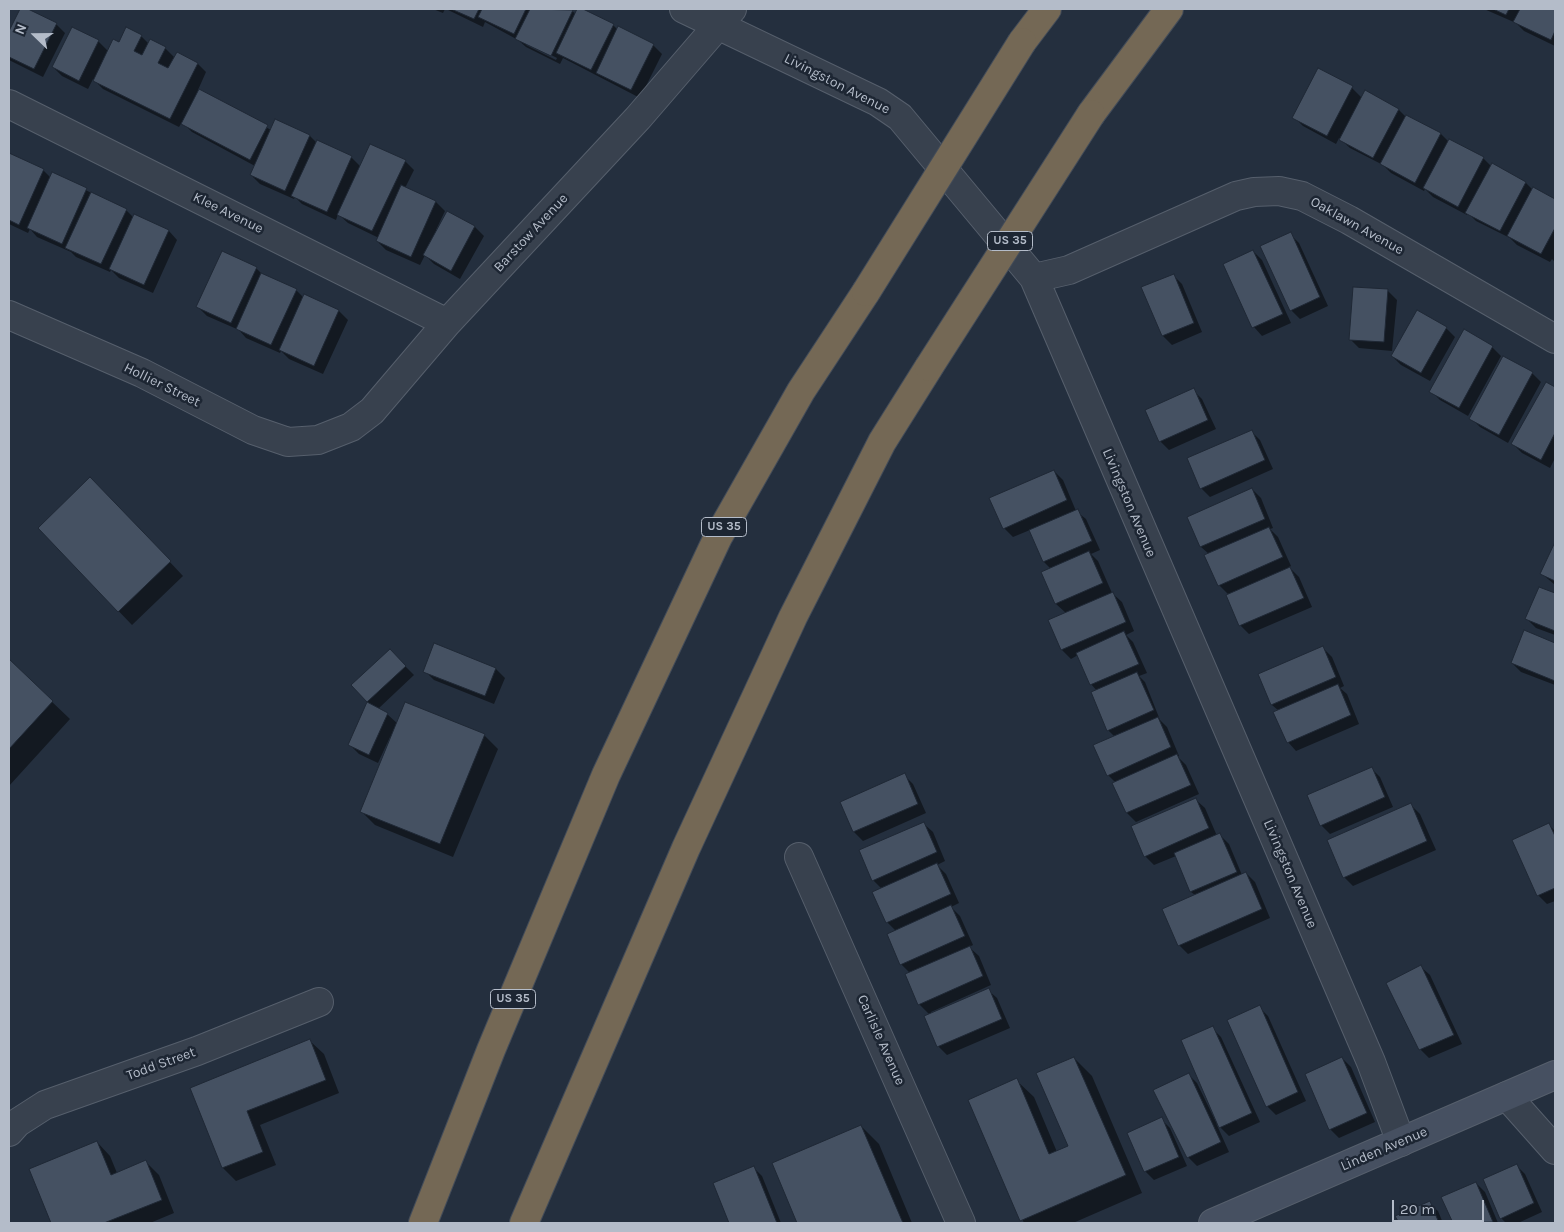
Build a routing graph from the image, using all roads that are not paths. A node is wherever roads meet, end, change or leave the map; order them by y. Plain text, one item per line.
1 (684, 9) edge
2 (1048, 9) edge
3 (1169, 9) edge
4 (725, 17) edge
5 (9, 104) edge
6 (1034, 278) junction
7 (9, 315) edge
8 (447, 322) junction
9 (1555, 339) edge
10 (318, 440) joint
11 (799, 857) dead end
12 (319, 1002) dead end
13 (1555, 1075) edge
14 (1507, 1096) junction
15 (9, 1132) edge
16 (1401, 1142) junction
17 (1555, 1150) edge
18 (422, 1223) edge
19 (524, 1223) edge
20 (960, 1223) edge
21 (1213, 1223) edge

1 - 4 street, Livingston Avenue
2 - 18 highway, US 35, bridge
3 - 19 highway, US 35, bridge
4 - 6 street, Livingston Avenue
4 - 8 street, Barstow Avenue
5 - 8 street, Klee Avenue
6 - 9 street, Oaklawn Avenue
6 - 16 street, Livingston Avenue
7 - 10 street, Hollier Street
8 - 10 street, Barstow Avenue
11 - 20 street, Carlisle Avenue
12 - 15 street, Todd Street
13 - 14 main road, Linden Avenue
14 - 16 main road, Linden Avenue
14 - 17 street
16 - 21 main road, Linden Avenue

